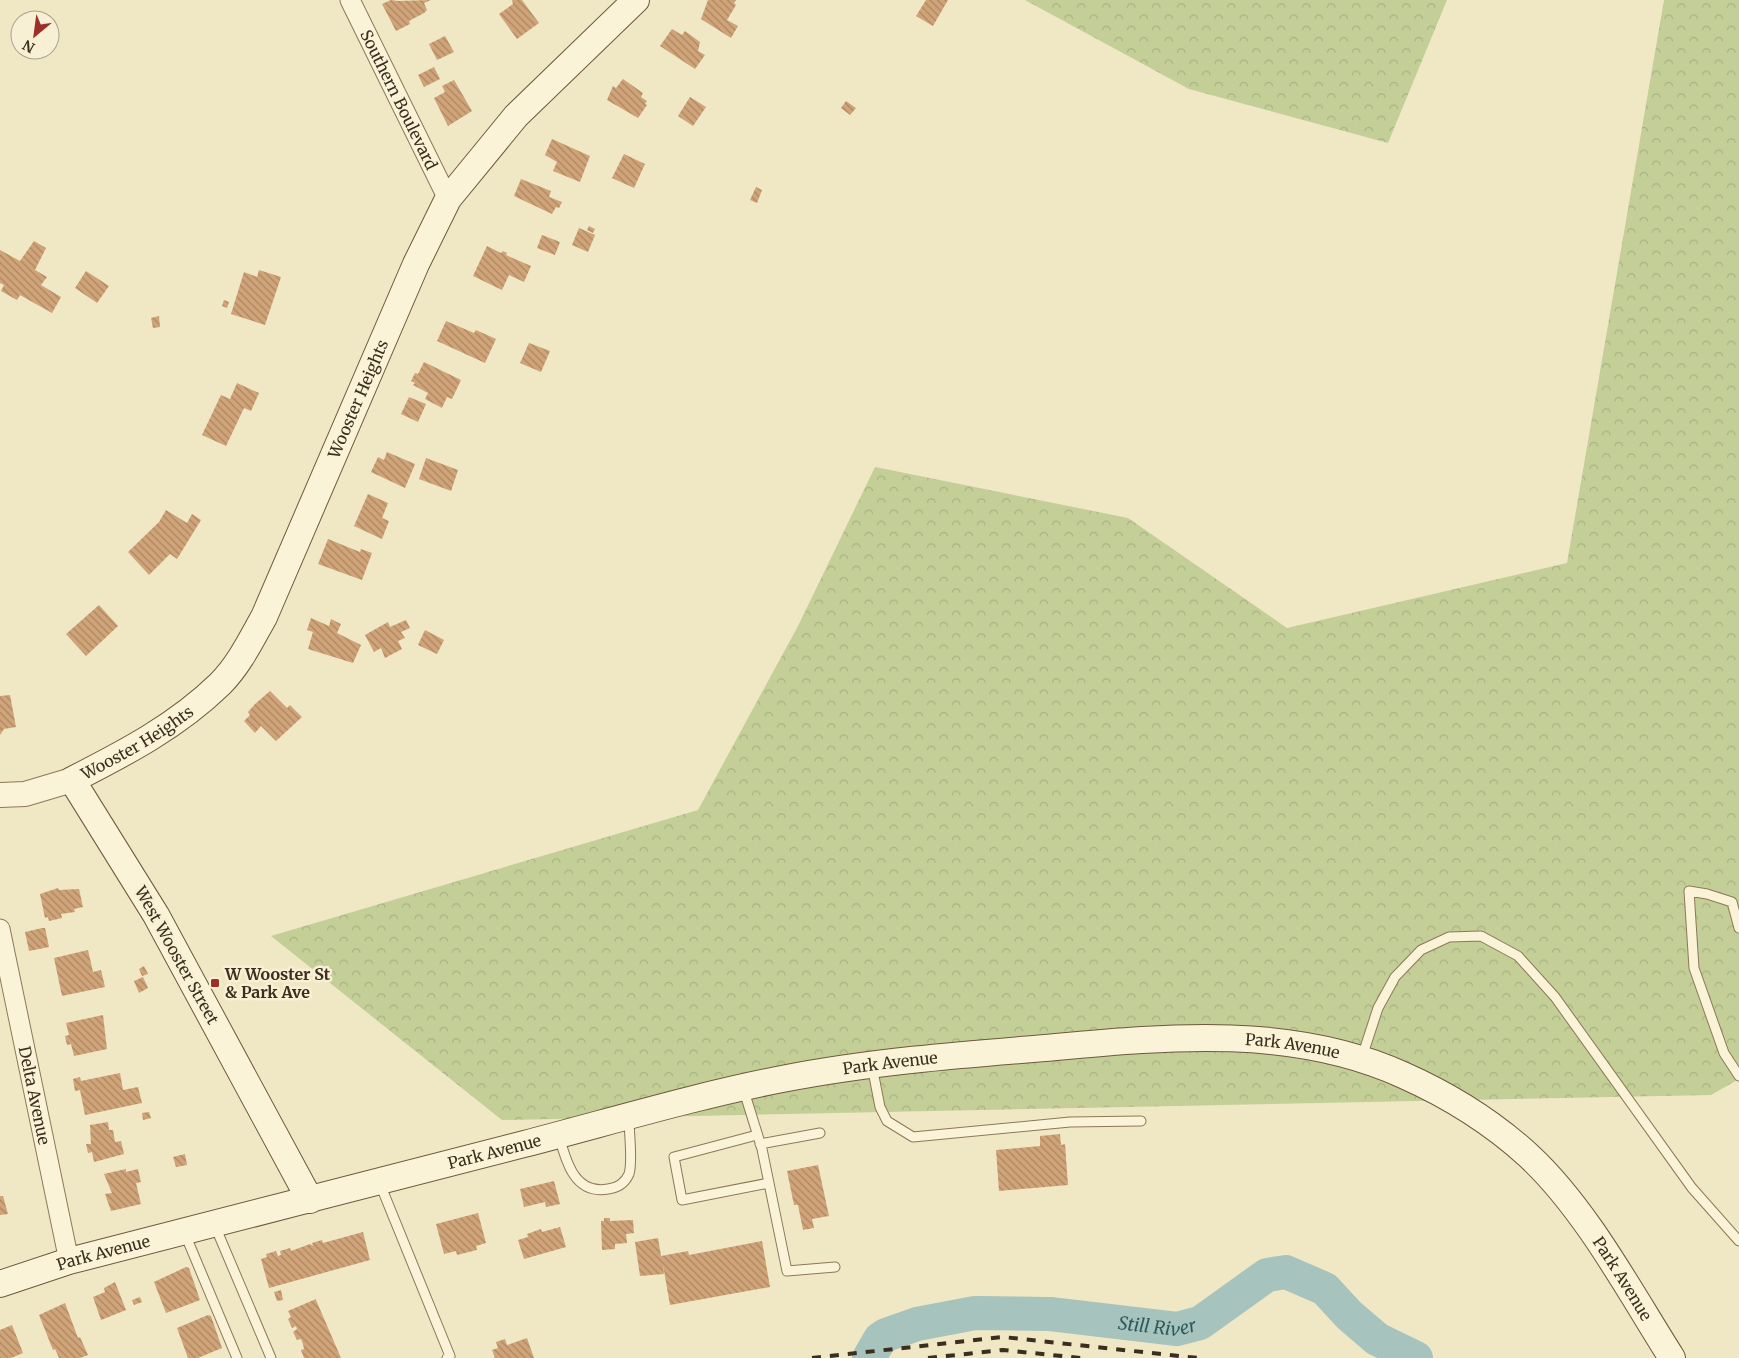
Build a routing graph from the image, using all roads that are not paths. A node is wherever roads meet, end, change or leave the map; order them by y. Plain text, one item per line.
1 (350, 0) edge
2 (636, 0) edge
3 (448, 199) junction
4 (72, 780) junction
5 (0, 795) edge
6 (1739, 928) edge
7 (0, 929) edge
8 (5, 978) edge
9 (1362, 1058) junction
10 (872, 1065) junction
11 (1739, 1076) edge
12 (743, 1088) junction
13 (629, 1116) junction
14 (1142, 1121) dead end
15 (820, 1133) dead end
16 (559, 1135) junction
17 (759, 1140) junction
18 (379, 1182) junction
19 (769, 1183) junction
20 (310, 1200) junction
21 (214, 1224) junction
22 (184, 1232) junction
23 (1739, 1240) edge
24 (69, 1261) junction
25 (835, 1267) dead end
26 (0, 1284) edge
27 (237, 1358) edge
28 (271, 1358) edge
29 (447, 1358) edge
30 (1672, 1358) edge

1 - 3 street, Southern Boulevard
2 - 3 main road, Wooster Heights
3 - 4 main road, Wooster Heights
4 - 5 street
4 - 20 main road, West Wooster Street
6 - 11 lane
7 - 8 street, Delta Avenue
8 - 24 street, Delta Avenue
9 - 10 main road, Park Avenue
9 - 23 lane
9 - 30 main road, Park Avenue
10 - 12 main road, Park Avenue
10 - 14 lane
12 - 13 main road, Park Avenue
12 - 17 lane
13 - 16 main road, Park Avenue
13 - 16 lane
15 - 17 lane
16 - 18 main road, Park Avenue
17 - 19 lane
17 - 19 lane
18 - 20 main road, Park Avenue
18 - 29 lane
19 - 25 lane
20 - 21 main road, Park Avenue
21 - 22 main road, Park Avenue
21 - 28 lane
22 - 24 main road, Park Avenue
22 - 27 lane
24 - 26 main road, Park Avenue

